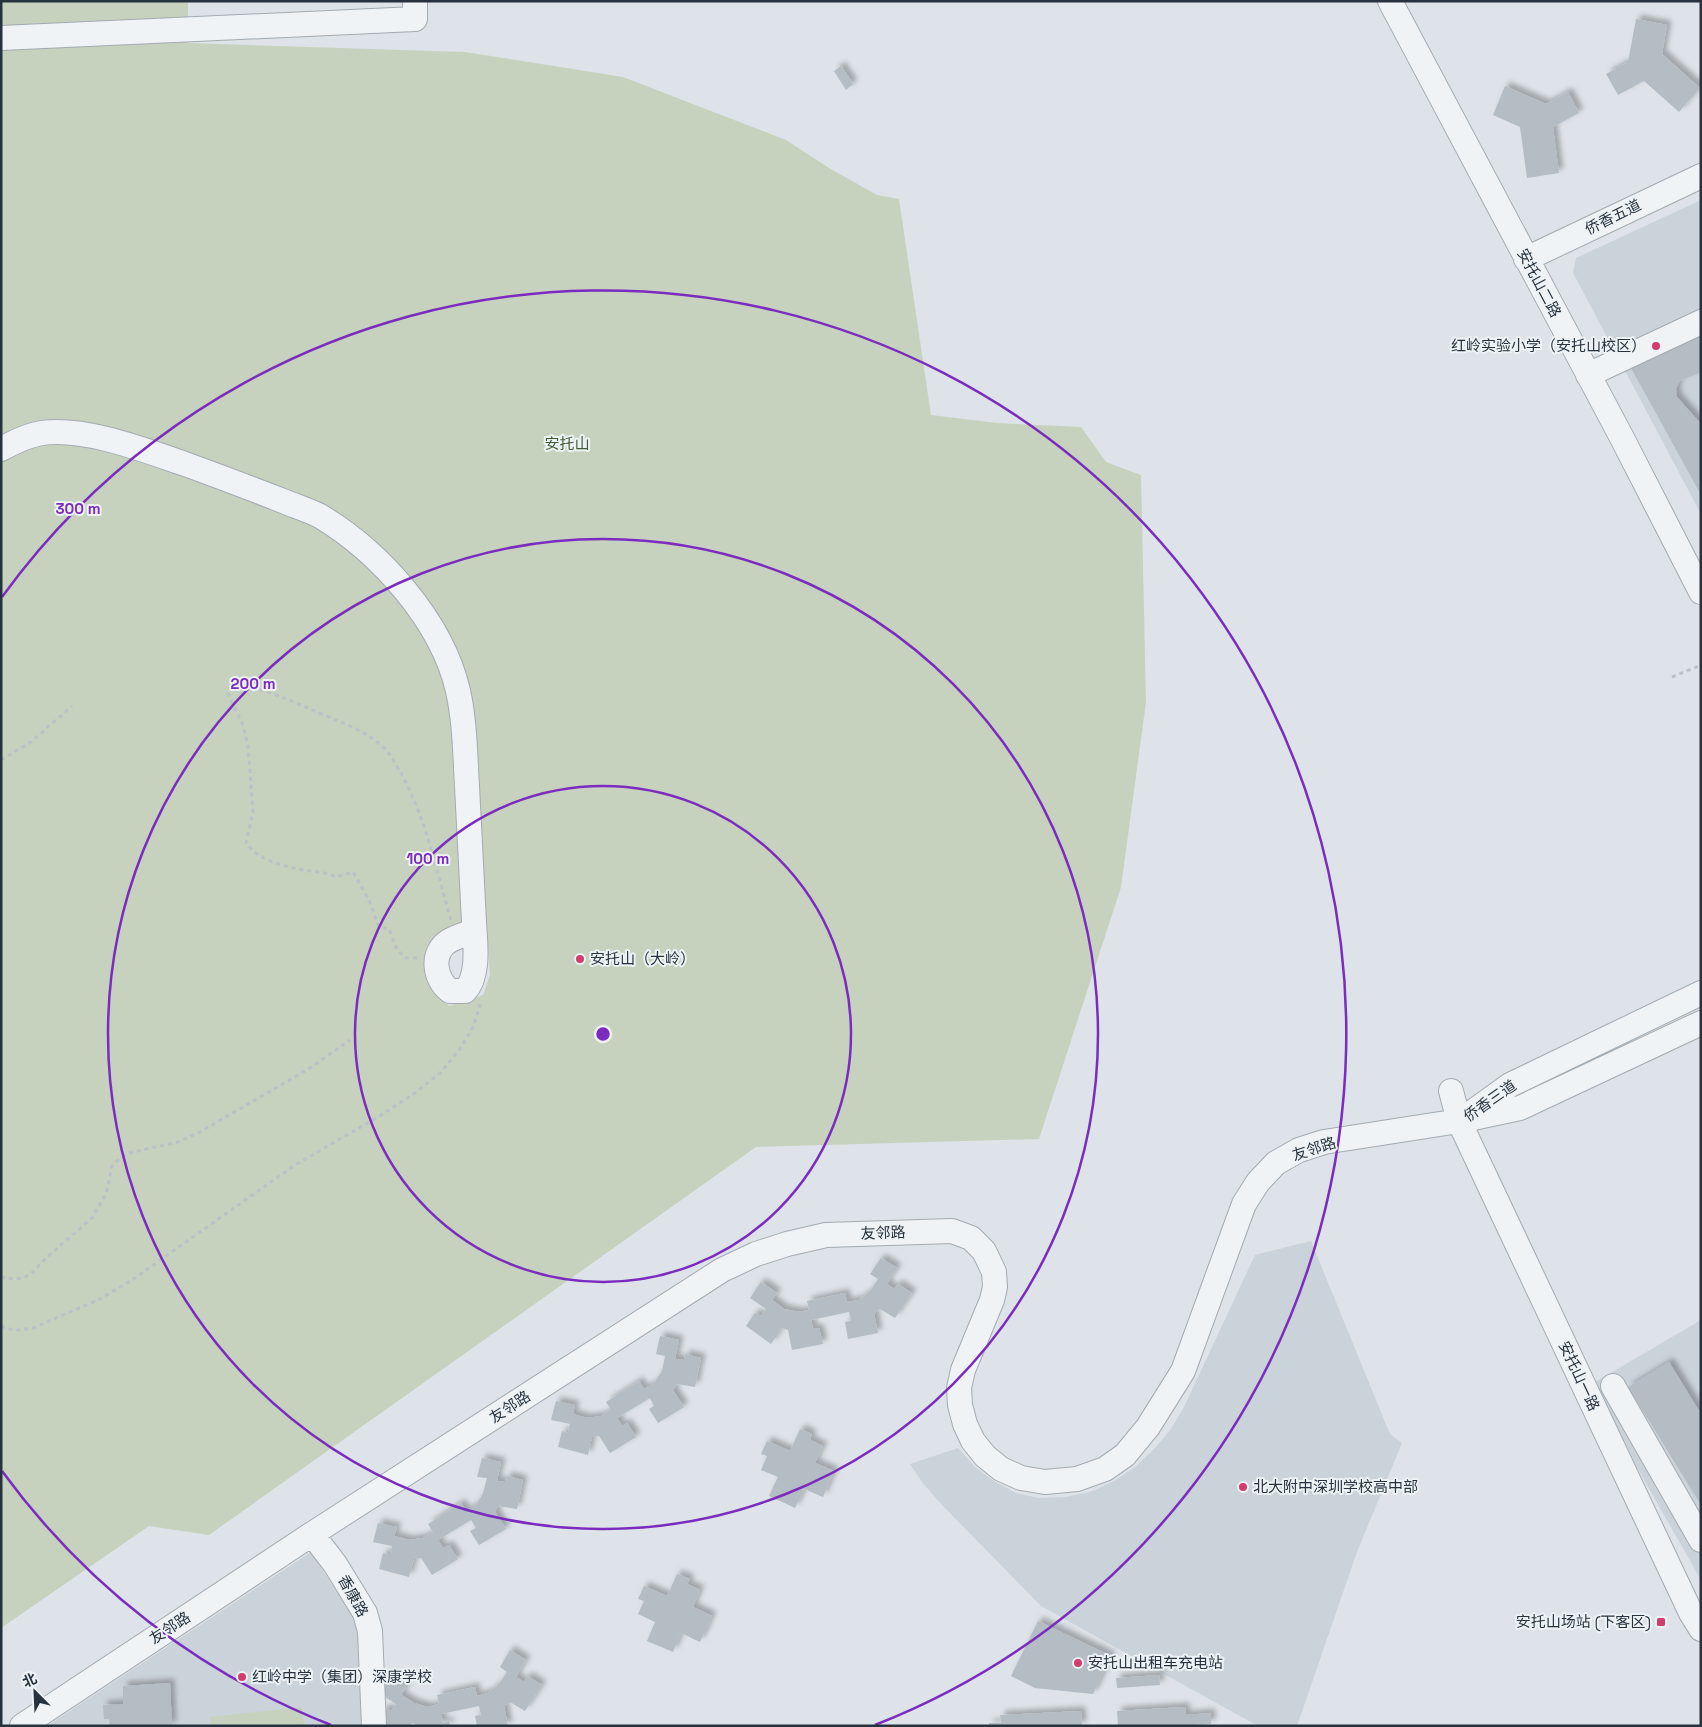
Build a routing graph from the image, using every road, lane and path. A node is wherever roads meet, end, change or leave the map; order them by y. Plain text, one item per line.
1 (415, 1) edge
2 (1390, 1) edge
3 (1, 38) edge
4 (1701, 176) edge
5 (1526, 259) junction
6 (1701, 322) edge
7 (1588, 375) junction
8 (1, 449) edge
9 (1701, 592) edge
10 (1701, 664) edge
11 (1672, 677) dead end
12 (72, 706) dead end
13 (1, 760) edge
14 (465, 934) junction
15 (438, 956) junction
16 (472, 980) junction
17 (1701, 994) edge
18 (1701, 1023) edge
19 (350, 1040) dead end
20 (1451, 1091) dead end
21 (1459, 1121) junction
22 (1, 1277) edge
23 (1, 1326) edge
24 (1613, 1386) dead end
25 (312, 1534) junction
26 (1701, 1540) edge
27 (1701, 1629) edge
28 (22, 1726) edge
29 (374, 1726) edge

1 - 3 street
2 - 5 street, 安托山二路
4 - 5 street, 侨香五道
5 - 7 street, 安托山二路
6 - 7 street
7 - 9 street, 安托山二路
8 - 14 street
10 - 11 path
12 - 13 path
14 - 15 street
14 - 15 path
14 - 16 street
15 - 16 street
16 - 23 path
17 - 21 street, 侨香三道
18 - 21 street, 侨香三道
19 - 22 path
20 - 21 street, 安托山一路
21 - 25 street, 友邻路
21 - 27 street, 安托山一路
24 - 26 street
25 - 28 street, 友邻路
25 - 29 street, 香康路

